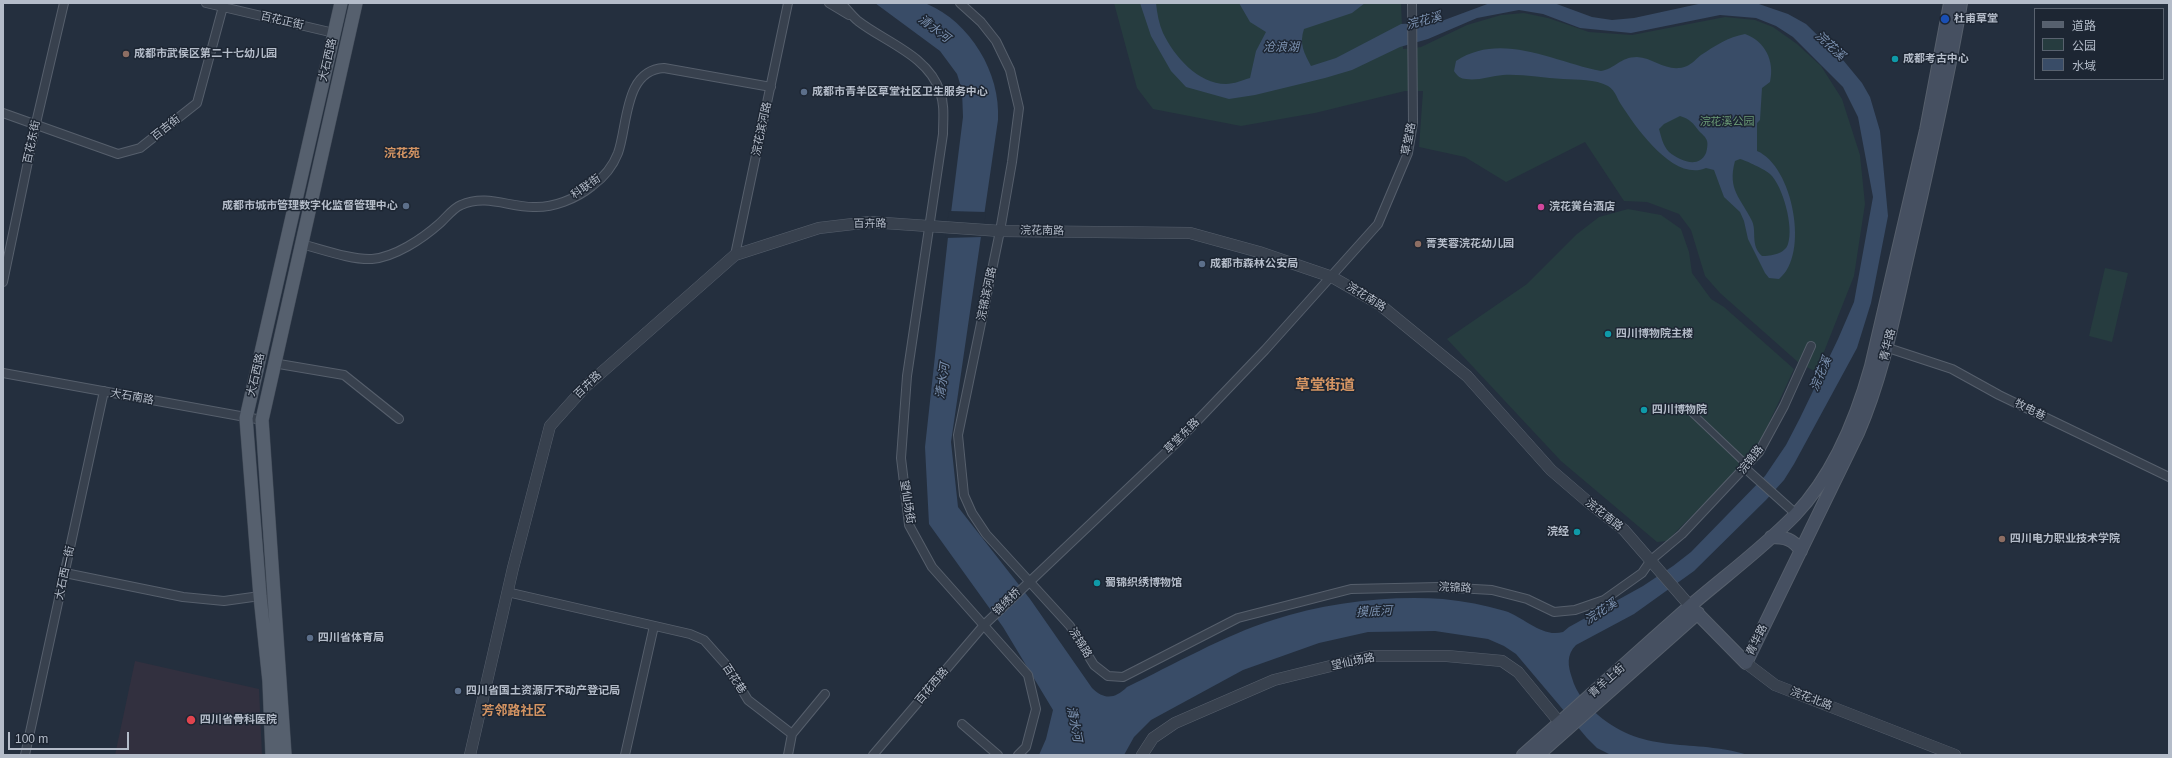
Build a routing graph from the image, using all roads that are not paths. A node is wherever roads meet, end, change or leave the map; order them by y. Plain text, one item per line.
1 (64, 3) edge
2 (206, 3) edge
3 (341, 3) edge
4 (356, 3) edge
5 (788, 3) edge
6 (829, 3) edge
7 (842, 3) edge
8 (960, 3) edge
9 (1412, 3) edge
10 (1950, 3) edge
11 (1961, 3) edge
12 (223, 5) edge
13 (857, 20) junction
14 (334, 34) junction
15 (771, 87) junction
16 (3, 113) edge
17 (36, 124) junction
18 (928, 227) junction
19 (1000, 231) junction
20 (301, 244) junction
21 (735, 255) junction
22 (1332, 277) junction
23 (3, 282) edge
24 (1811, 346) dead end
25 (1888, 348) junction
26 (273, 363) junction
27 (3, 373) edge
28 (104, 392) junction
29 (1688, 409) dead end
30 (246, 418) junction
31 (398, 419) dead end
32 (262, 420) junction
33 (1747, 467) junction
34 (2169, 477) edge
35 (1796, 514) junction
36 (1771, 538) junction
37 (1801, 551) junction
38 (1651, 560) junction
39 (65, 573) junction
40 (1030, 580) junction
41 (1023, 587) joint
42 (507, 592) junction
43 (260, 596) junction
44 (1694, 610) junction
45 (991, 618) joint
46 (984, 624) junction
47 (654, 626) junction
48 (1746, 663) junction
49 (825, 694) dead end
50 (1564, 723) junction
51 (962, 724) dead end
52 (792, 734) junction
53 (25, 755) edge
54 (272, 755) edge
55 (286, 755) edge
56 (470, 755) edge
57 (625, 755) edge
58 (788, 755) edge
59 (873, 755) edge
60 (998, 755) edge
61 (1018, 755) edge
62 (1142, 755) edge
63 (1523, 755) edge
64 (1538, 755) edge
65 (1955, 755) edge

1 - 17 street, 百花东街
2 - 12 street, 百花正街
3 - 14 main road, 大石西路
4 - 20 main road, 大石西路
5 - 15 street, 浣花滨河路
6 - 13 street
7 - 13 street
8 - 19 street, 浣锦滨河路
9 - 22 street, 草堂路
10 - 35 main road, 青华路
11 - 25 main road, 青华路
12 - 14 street, 百花正街
12 - 17 street, 百吉街
13 - 18 street
14 - 30 main road, 大石西路
15 - 20 street, 科联街
15 - 21 street, 浣花滨河路
16 - 17 street, 百吉街
17 - 23 street, 百花东街
18 - 19 street, 浣花南路
18 - 21 street, 百卉路
18 - 46 street, 望仙场街
19 - 22 street, 浣花南路
19 - 40 street, 浣锦滨河路
20 - 26 main road, 大石西路
21 - 42 street, 百卉路
22 - 38 street, 浣花南路
22 - 40 street, 草堂东路
24 - 33 street, 浣锦路
25 - 34 street, 牧电巷
25 - 37 main road, 青华路
26 - 31 street
26 - 32 main road, 大石西路
27 - 28 street, 大石南路
28 - 30 street, 大石南路
28 - 39 street, 大石西一街
29 - 33 street
30 - 32 street, 大石南路
30 - 43 main road, 大石西路
32 - 55 main road, 大石西路
33 - 35 street
33 - 38 street, 浣锦路
35 - 36 main road, 青华路
36 - 37 main road
36 - 44 main road, 青华路
37 - 48 main road, 青华路
38 - 40 street, 浣锦路
38 - 44 street, 浣花南路
39 - 43 street
39 - 53 street, 大石西一街
40 - 41 street, 草堂东路
41 - 45 street, 锦绣桥
42 - 47 street, 百花巷
42 - 56 street, 百卉路
43 - 54 main road, 大石西路
44 - 48 main road, 浣花北路
44 - 50 main road, 青羊上街
45 - 46 street, 百花西路
46 - 59 street, 百花西路
46 - 61 street, 望仙场街
47 - 52 street, 百花巷
47 - 57 street
48 - 65 street, 浣花北路
49 - 52 street
50 - 62 street, 望仙场路
50 - 63 main road, 青羊上街
50 - 64 main road, 青羊上街
51 - 60 street
52 - 58 street

